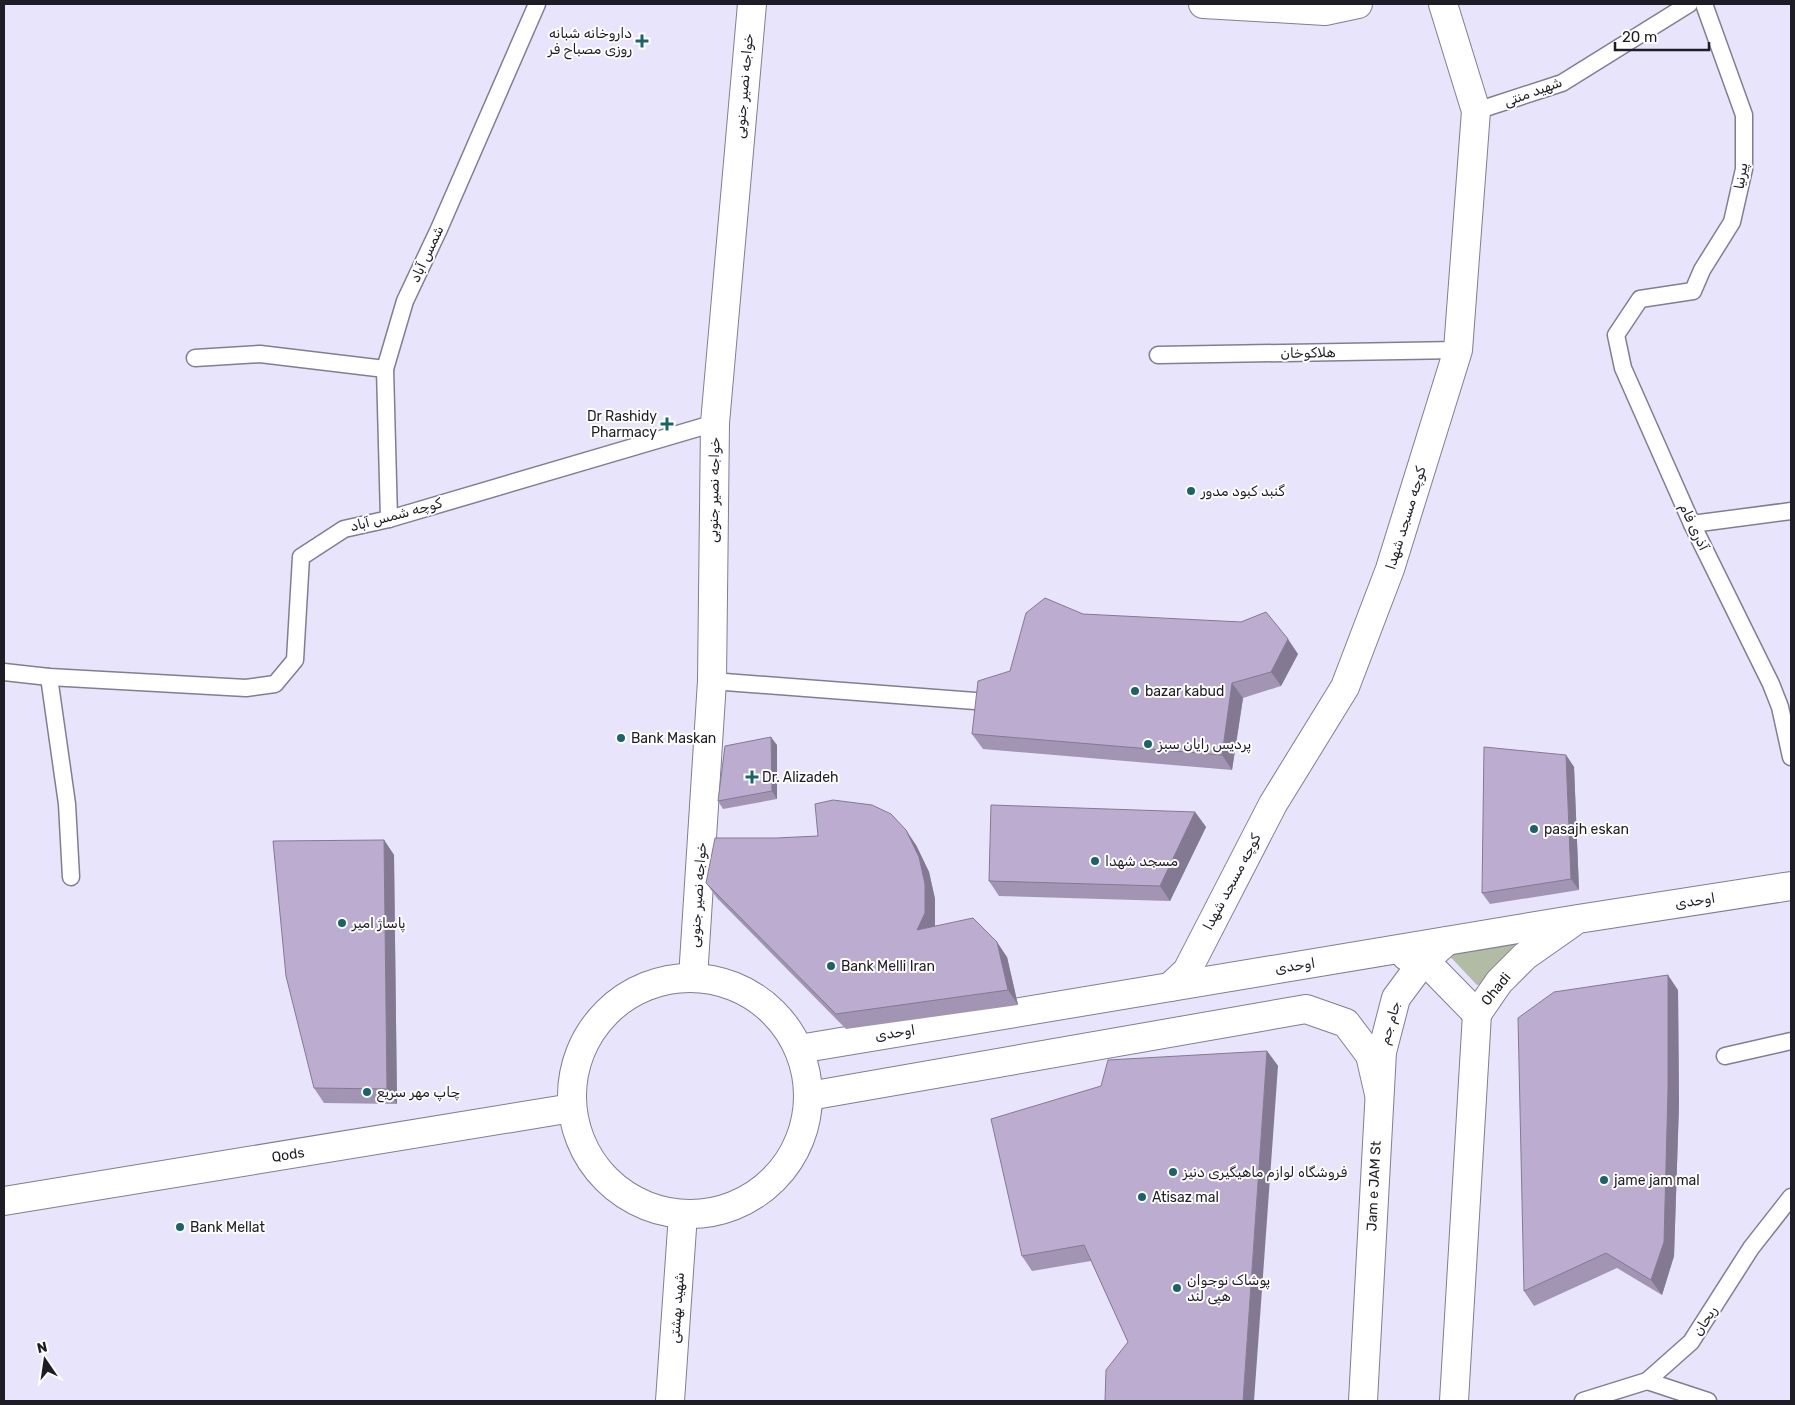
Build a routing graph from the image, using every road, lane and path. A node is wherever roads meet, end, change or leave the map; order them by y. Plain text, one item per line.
1 (537, 4) edge
2 (752, 4) edge
3 (1203, 4) edge
4 (1358, 4) edge
5 (1443, 4) edge
6 (1689, 4) edge
7 (1704, 4) edge
8 (1476, 111) junction
9 (1640, 299) joint
10 (1458, 350) junction
11 (1158, 355) dead end
12 (195, 358) dead end
13 (385, 369) junction
14 (715, 423) junction
15 (1791, 511) edge
16 (389, 519) junction
17 (1692, 524) junction
18 (4, 672) edge
19 (49, 677) junction
20 (712, 681) junction
21 (975, 701) edge
22 (1791, 757) edge
23 (71, 877) dead end
24 (1791, 886) edge
25 (1578, 919) junction
26 (1447, 941) junction
27 (1393, 950) junction
28 (1422, 963) junction
29 (693, 978) junction
30 (1170, 987) junction
31 (1478, 1014) junction
32 (1791, 1041) edge
33 (799, 1049) junction
34 (1724, 1056) dead end
35 (1379, 1094) junction
36 (809, 1096) junction
37 (572, 1108) junction
38 (1791, 1197) edge
39 (4, 1201) edge
40 (683, 1214) junction
41 (1647, 1381) junction
42 (670, 1401) edge
43 (1363, 1401) edge
44 (1454, 1401) edge
45 (1583, 1401) edge
46 (1708, 1401) edge

1 - 13 lane, شمس آباد
2 - 14 street, خواجه نصیر جنوبی
3 - 4 street
5 - 8 street, کوچه مسجد شهدا
6 - 8 lane, شهید منتی
7 - 9 lane, پیرنیا
8 - 10 street, کوچه مسجد شهدا
9 - 17 lane, آذری فام
10 - 11 lane, هلاکوخان
10 - 30 street, کوچه مسجد شهدا
12 - 13 lane
13 - 16 lane, شمس آباد
14 - 16 lane, کوچه شمس آباد
14 - 20 street, خواجه نصیر جنوبی
15 - 17 lane
16 - 19 lane, کوچه شمس آباد
17 - 22 lane, آذری فام
18 - 19 lane, کوچه شمس آباد
19 - 23 lane
20 - 21 lane
20 - 29 street, خواجه نصیر جنوبی
24 - 25 street, اوحدی
25 - 26 street, اوحدی
25 - 31 street, Ohadi
26 - 27 street, اوحدی
26 - 28 street, جام جم
27 - 28 street, Ohadi
27 - 30 street, اوحدی
28 - 31 street, Ohadi
28 - 35 street, جام جم
29 - 33 street
29 - 37 street
30 - 33 street, اوحدی
31 - 44 street
32 - 34 lane
33 - 36 street
35 - 36 street, Jam e JAM St
35 - 43 street, Jam e JAM St
36 - 40 street
37 - 39 street, Qods
37 - 40 street
38 - 41 lane, ریحان
40 - 42 street, شهید بهشتی
41 - 45 lane, ریحان
41 - 46 lane

